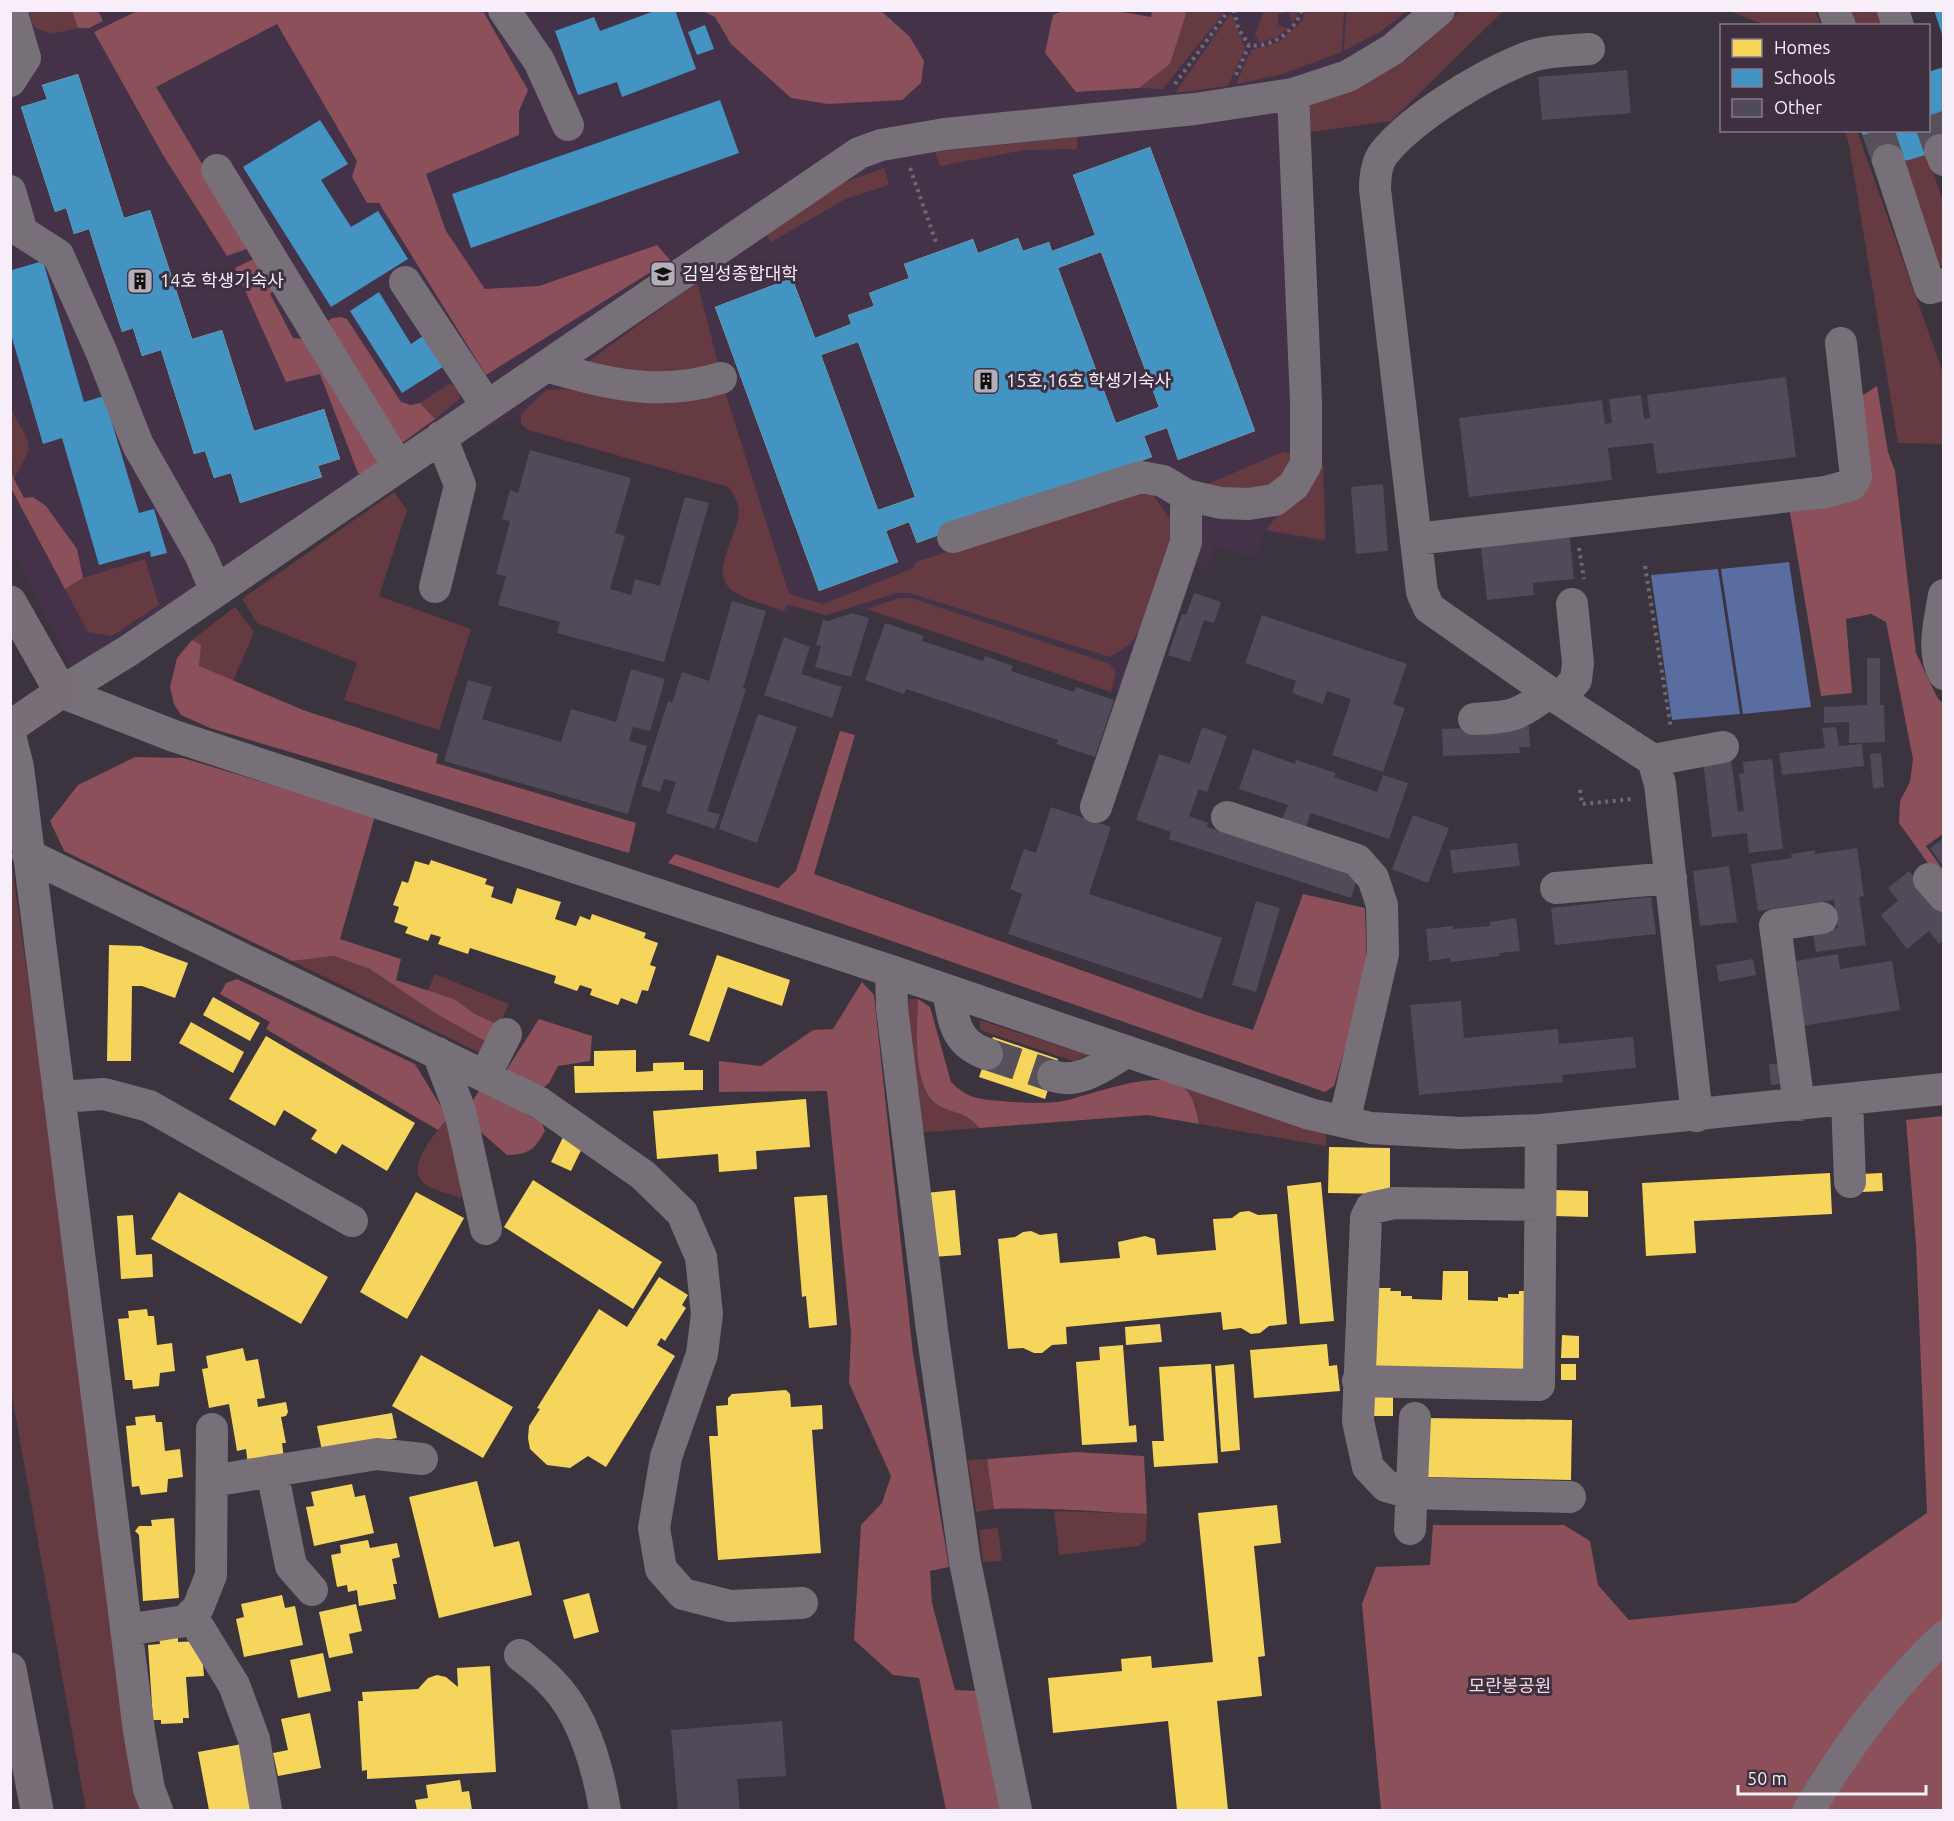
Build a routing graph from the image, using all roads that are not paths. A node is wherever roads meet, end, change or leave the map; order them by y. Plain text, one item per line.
1 (11, 10) edge
2 (504, 10) edge
3 (1439, 10) edge
4 (1589, 49) dead end
5 (10, 81) edge
6 (1293, 94) junction
7 (568, 125) dead end
8 (1888, 160) tunnel mouth
9 (217, 170) dead end
10 (10, 191) edge
11 (405, 282) dead end
12 (1944, 284) edge
13 (1841, 343) dead end
14 (546, 366) junction
15 (721, 378) dead end
16 (487, 406) junction
17 (441, 437) junction
18 (398, 466) junction
19 (1186, 495) junction
20 (953, 537) dead end
21 (1416, 538) junction
22 (435, 587) dead end
23 (216, 591) junction
24 (1944, 595) edge
25 (10, 602) edge
26 (1572, 603) road end
27 (1944, 674) edge
28 (61, 692) junction
29 (1554, 696) junction
30 (1474, 719) dead end
31 (10, 727) edge
32 (10, 735) edge
33 (1723, 747) dead end
34 (1664, 758) junction
35 (1096, 807) dead end
36 (1227, 817) dead end
37 (28, 855) junction
38 (1671, 878) junction
39 (1556, 888) dead end
40 (1822, 918) dead end
41 (891, 971) junction
42 (948, 991) junction
43 (506, 1034) dead end
44 (1126, 1052) junction
45 (438, 1053) junction
46 (987, 1054) tunnel mouth
47 (484, 1076) junction
48 (1053, 1076) tunnel mouth
49 (1944, 1089) edge
50 (59, 1097) junction
51 (1847, 1100) junction
52 (1799, 1105) junction
53 (1697, 1116) junction
54 (1344, 1122) junction
55 (1540, 1130) junction
56 (1850, 1182) dead end
57 (1540, 1205) junction
58 (352, 1221) dead end
59 (486, 1229) dead end
60 (1358, 1381) junction
61 (1415, 1418) dead end
62 (212, 1429) dead end
63 (422, 1460) dead end
64 (272, 1471) junction
65 (212, 1481) junction
66 (1411, 1492) junction
67 (1570, 1497) dead end
68 (1410, 1529) dead end
69 (312, 1590) dead end
70 (802, 1603) dead end
71 (191, 1615) junction
72 (126, 1630) junction
73 (1944, 1637) edge
74 (520, 1655) dead end
75 (10, 1669) edge
76 (38, 1810) edge
77 (157, 1810) edge
78 (266, 1810) edge
79 (605, 1810) edge
80 (1016, 1810) edge
81 (1809, 1810) edge

1 - 5 street
2 - 7 street
3 - 6 street
4 - 21 street
6 - 14 street
6 - 19 street
8 - 12 street
9 - 18 street
10 - 23 street
11 - 16 street
13 - 21 street
14 - 15 street
14 - 16 street
16 - 17 street
17 - 18 street
17 - 22 street
18 - 23 street
19 - 20 street
19 - 35 street
21 - 29 street
23 - 28 street
24 - 27 street
25 - 28 main road
26 - 29 street
28 - 31 main road
28 - 41 street
29 - 30 street
29 - 34 street
32 - 37 street
33 - 34 street
34 - 38 street
36 - 54 street
37 - 45 street
37 - 50 street
38 - 39 street
38 - 53 street
40 - 52 street
41 - 42 street
41 - 80 street
42 - 44 street
42 - 46 street
43 - 47 street
44 - 48 street
44 - 54 street
45 - 47 street
45 - 59 street
47 - 70 street
49 - 51 street
50 - 58 street
50 - 72 street
51 - 52 street
51 - 56 street
52 - 53 street
53 - 55 street
54 - 55 street
55 - 57 street
57 - 60 street
57 - 60 street
60 - 66 street
61 - 66 street
62 - 65 street
63 - 64 street
64 - 65 street
64 - 69 street
65 - 71 street
66 - 67 street
66 - 68 street
71 - 72 street
71 - 78 street
72 - 77 street
73 - 81 street
74 - 79 street
75 - 76 main road

